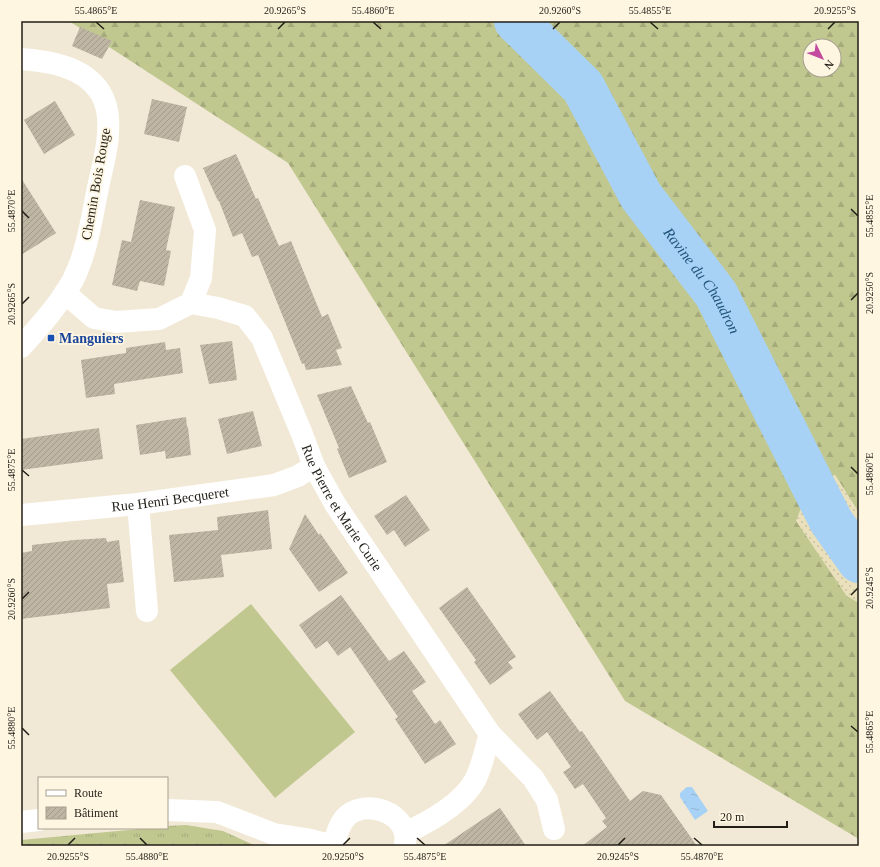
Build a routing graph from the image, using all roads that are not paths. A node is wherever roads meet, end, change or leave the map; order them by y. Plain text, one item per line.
1 (21, 59) edge
2 (185, 176) dead end
3 (65, 292) junction
4 (191, 303) junction
5 (21, 347) edge
6 (314, 466) junction
7 (138, 504) junction
8 (21, 514) edge
9 (147, 611) dead end
10 (490, 734) junction
11 (168, 810) edge
12 (38, 820) edge
13 (21, 822) edge
14 (554, 829) dead end
15 (405, 839) edge
16 (334, 846) edge

1 - 3 street, Chemin Bois Rouge
2 - 4 street
3 - 4 street
3 - 5 street, Chemin Bois Rouge
4 - 6 street, Rue Pierre et Marie Curie
6 - 7 street, Rue Henri Becqueret
6 - 10 street, Rue Pierre et Marie Curie
7 - 8 street, Rue Henri Becqueret
7 - 9 street
10 - 14 street, Rue Pierre et Marie Curie
10 - 15 street
11 - 16 street
12 - 13 street
15 - 16 street

